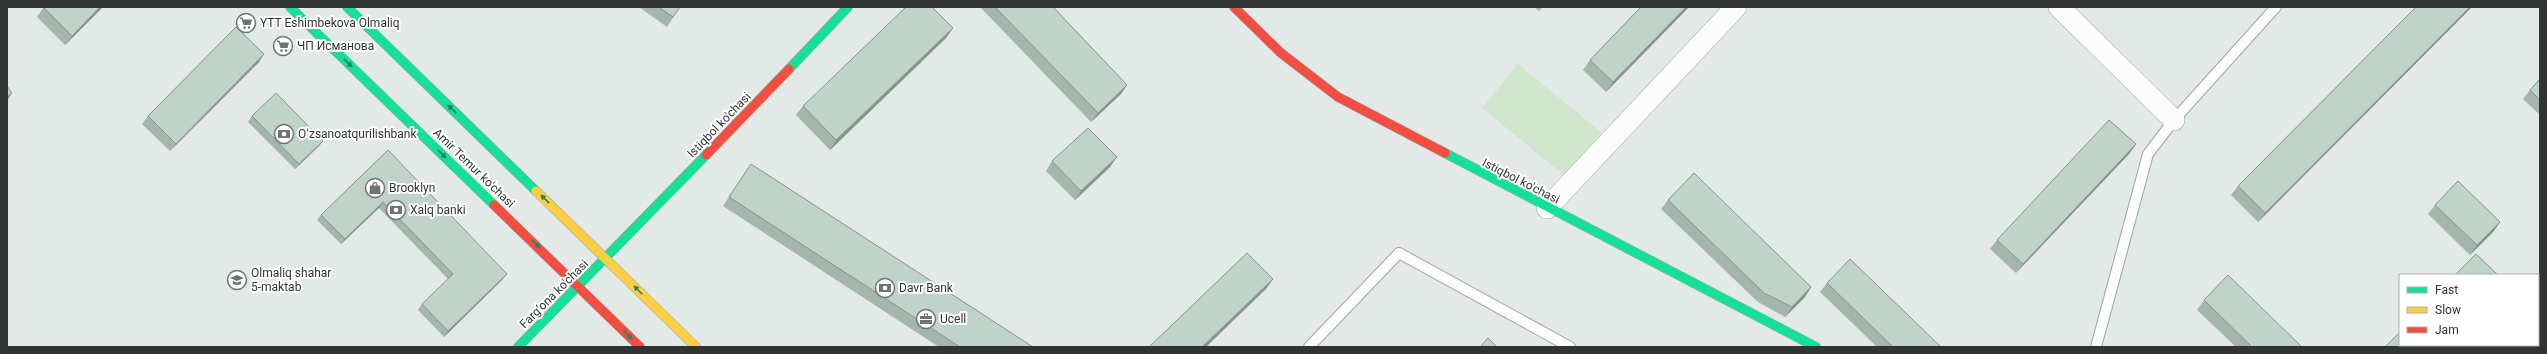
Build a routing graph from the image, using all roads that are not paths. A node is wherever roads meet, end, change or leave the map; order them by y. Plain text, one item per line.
1 (290, 7) edge
2 (347, 7) edge
3 (848, 7) edge
4 (1234, 7) edge
5 (1736, 7) edge
6 (2059, 7) edge
7 (2276, 7) edge
8 (2174, 120) junction
9 (1548, 208) junction
10 (606, 259) junction
11 (579, 286) junction
12 (518, 347) edge
13 (640, 347) edge
14 (696, 347) edge
15 (1309, 347) edge
16 (1570, 347) edge
17 (1816, 347) edge
18 (2096, 347) edge

1 -> 11 street, Amir Temur ko'chasi
10 -> 2 street
3 - 10 street, Istiqbol ko'chasi
4 - 9 street, Istiqbol ko'chasi
5 - 9 street
6 - 8 street
7 - 8 lane
8 - 18 lane
9 - 17 street, Istiqbol ko'chasi
10 - 11 street, Farg‘ona ko'chasi
14 -> 10 street
11 - 12 street, Farg‘ona ko'chasi
11 -> 13 street, Amir Temur ko'chasi
15 - 16 lane

